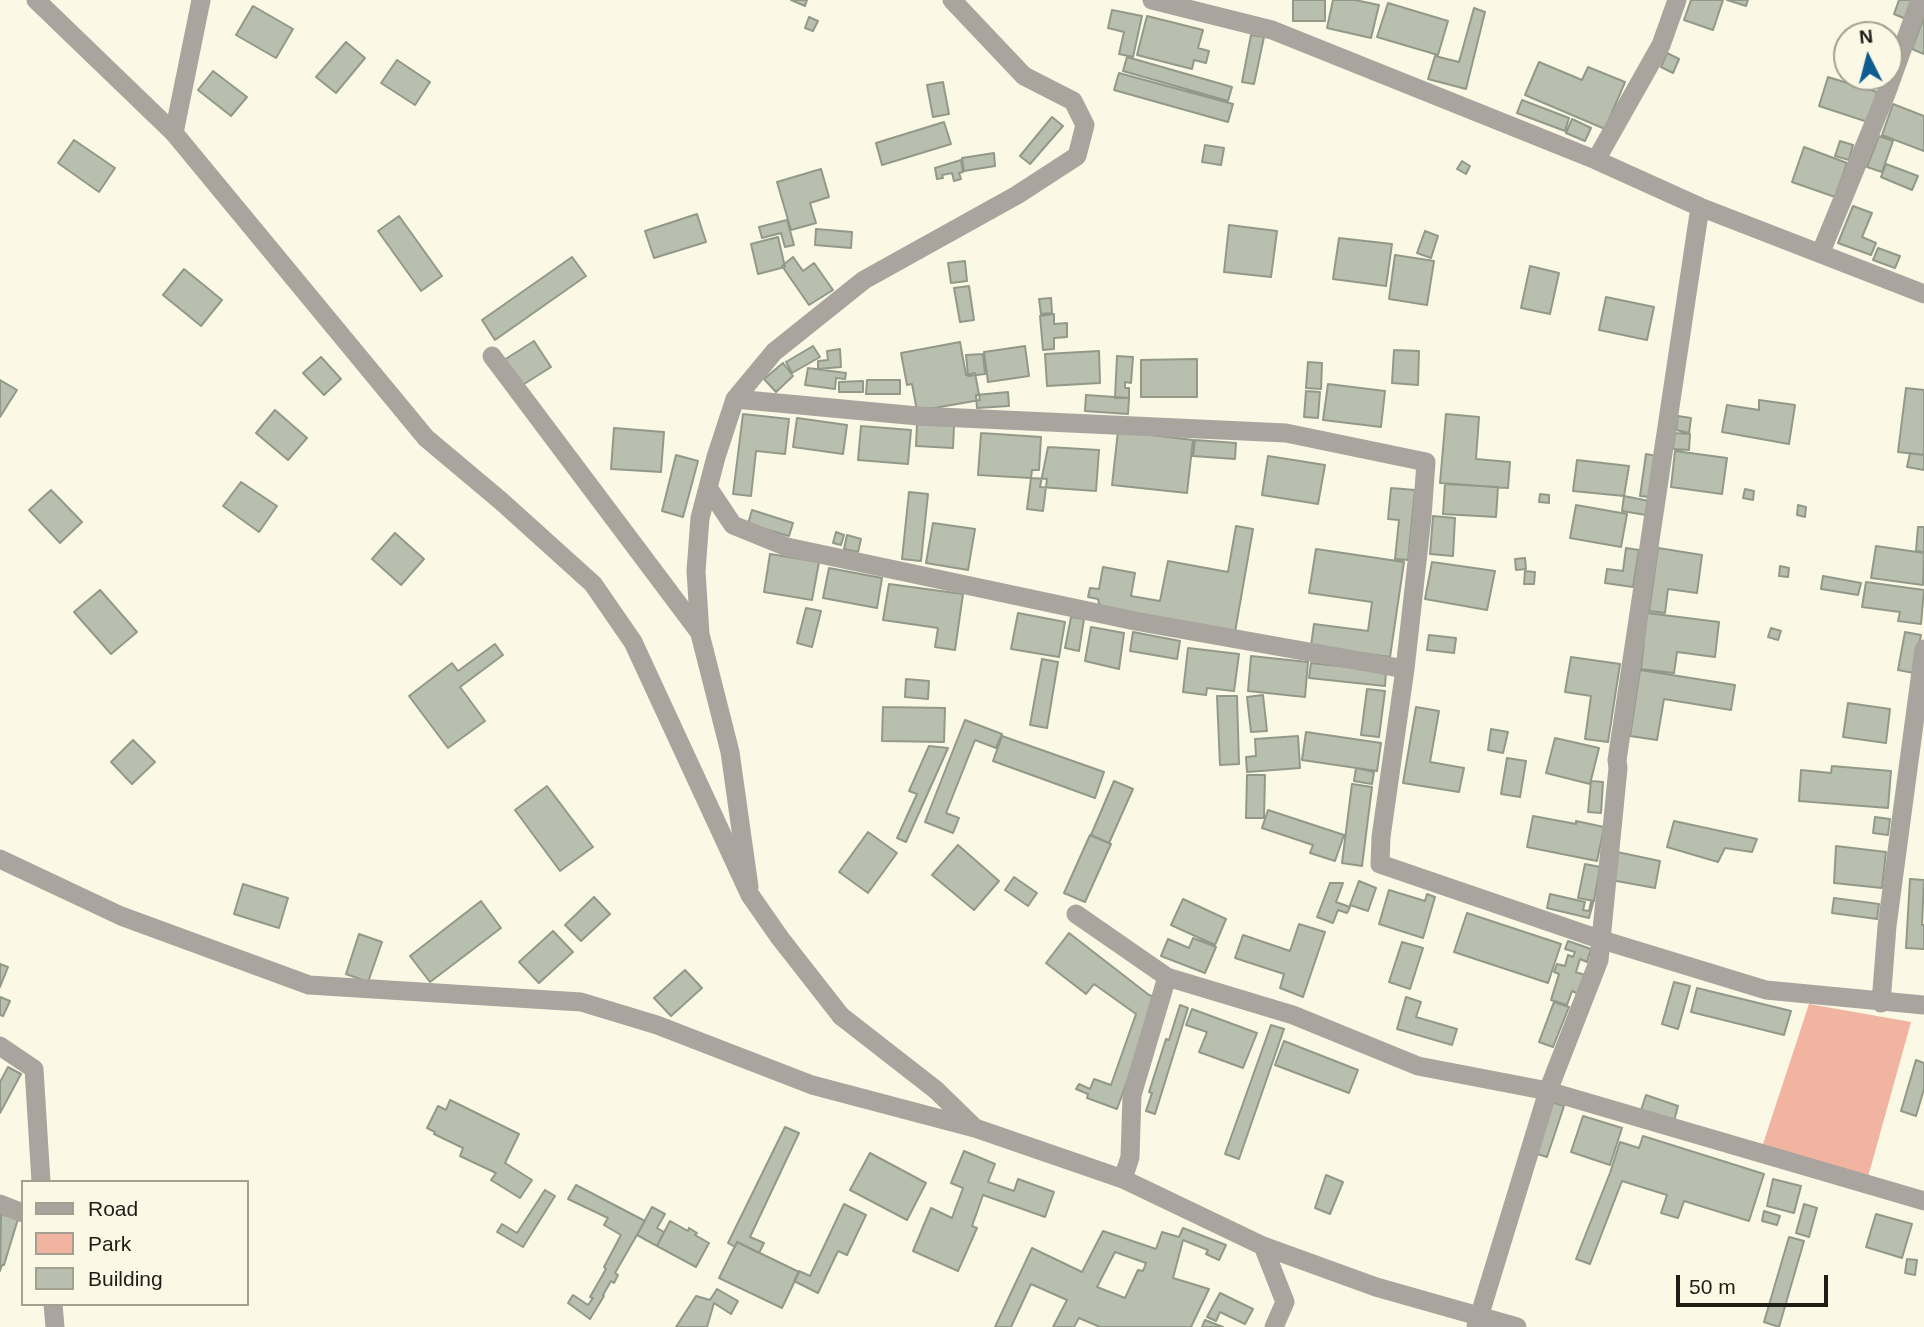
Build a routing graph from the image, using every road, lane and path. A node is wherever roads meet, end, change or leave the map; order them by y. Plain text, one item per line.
1 (36, 0) edge
2 (201, 0) edge
3 (952, 0) edge
4 (1152, 0) edge
5 (1677, 0) edge
6 (1920, 0) edge
7 (174, 133) junction
8 (1596, 160) junction
9 (1700, 207) junction
10 (1821, 252) junction
11 (1924, 294) edge
12 (492, 356) dead end
13 (735, 399) junction
14 (709, 489) junction
15 (701, 634) junction
16 (1924, 649) edge
17 (1405, 669) junction
18 (0, 859) edge
19 (750, 895) junction
20 (1076, 914) dead end
21 (1600, 940) junction
22 (1167, 977) junction
23 (1881, 1003) junction
24 (1924, 1005) edge
25 (0, 1046) edge
26 (1548, 1091) junction
27 (975, 1128) junction
28 (1123, 1179) junction
29 (41, 1180) edge
30 (1924, 1201) edge
31 (0, 1204) edge
32 (21, 1212) edge
33 (1262, 1246) junction
34 (53, 1306) edge
35 (1478, 1322) edge
36 (55, 1327) edge
37 (1273, 1327) edge
38 (1517, 1327) edge

1 - 7 street
2 - 7 street
3 - 13 street
4 - 8 street
5 - 8 street
6 - 10 street
7 - 19 street
8 - 9 street
9 - 10 street
9 - 21 street
10 - 11 street
12 - 15 street
13 - 14 street
13 - 17 street
14 - 15 street
14 - 17 street
15 - 19 street
16 - 23 street
17 - 21 street
18 - 27 street
19 - 27 street
20 - 22 street
21 - 23 street
21 - 26 street
22 - 26 street
22 - 28 street
23 - 24 street
25 - 29 street
26 - 30 street
26 - 35 street
27 - 28 street
28 - 33 street
31 - 32 street
33 - 35 street
33 - 37 street
34 - 36 street
35 - 38 street

